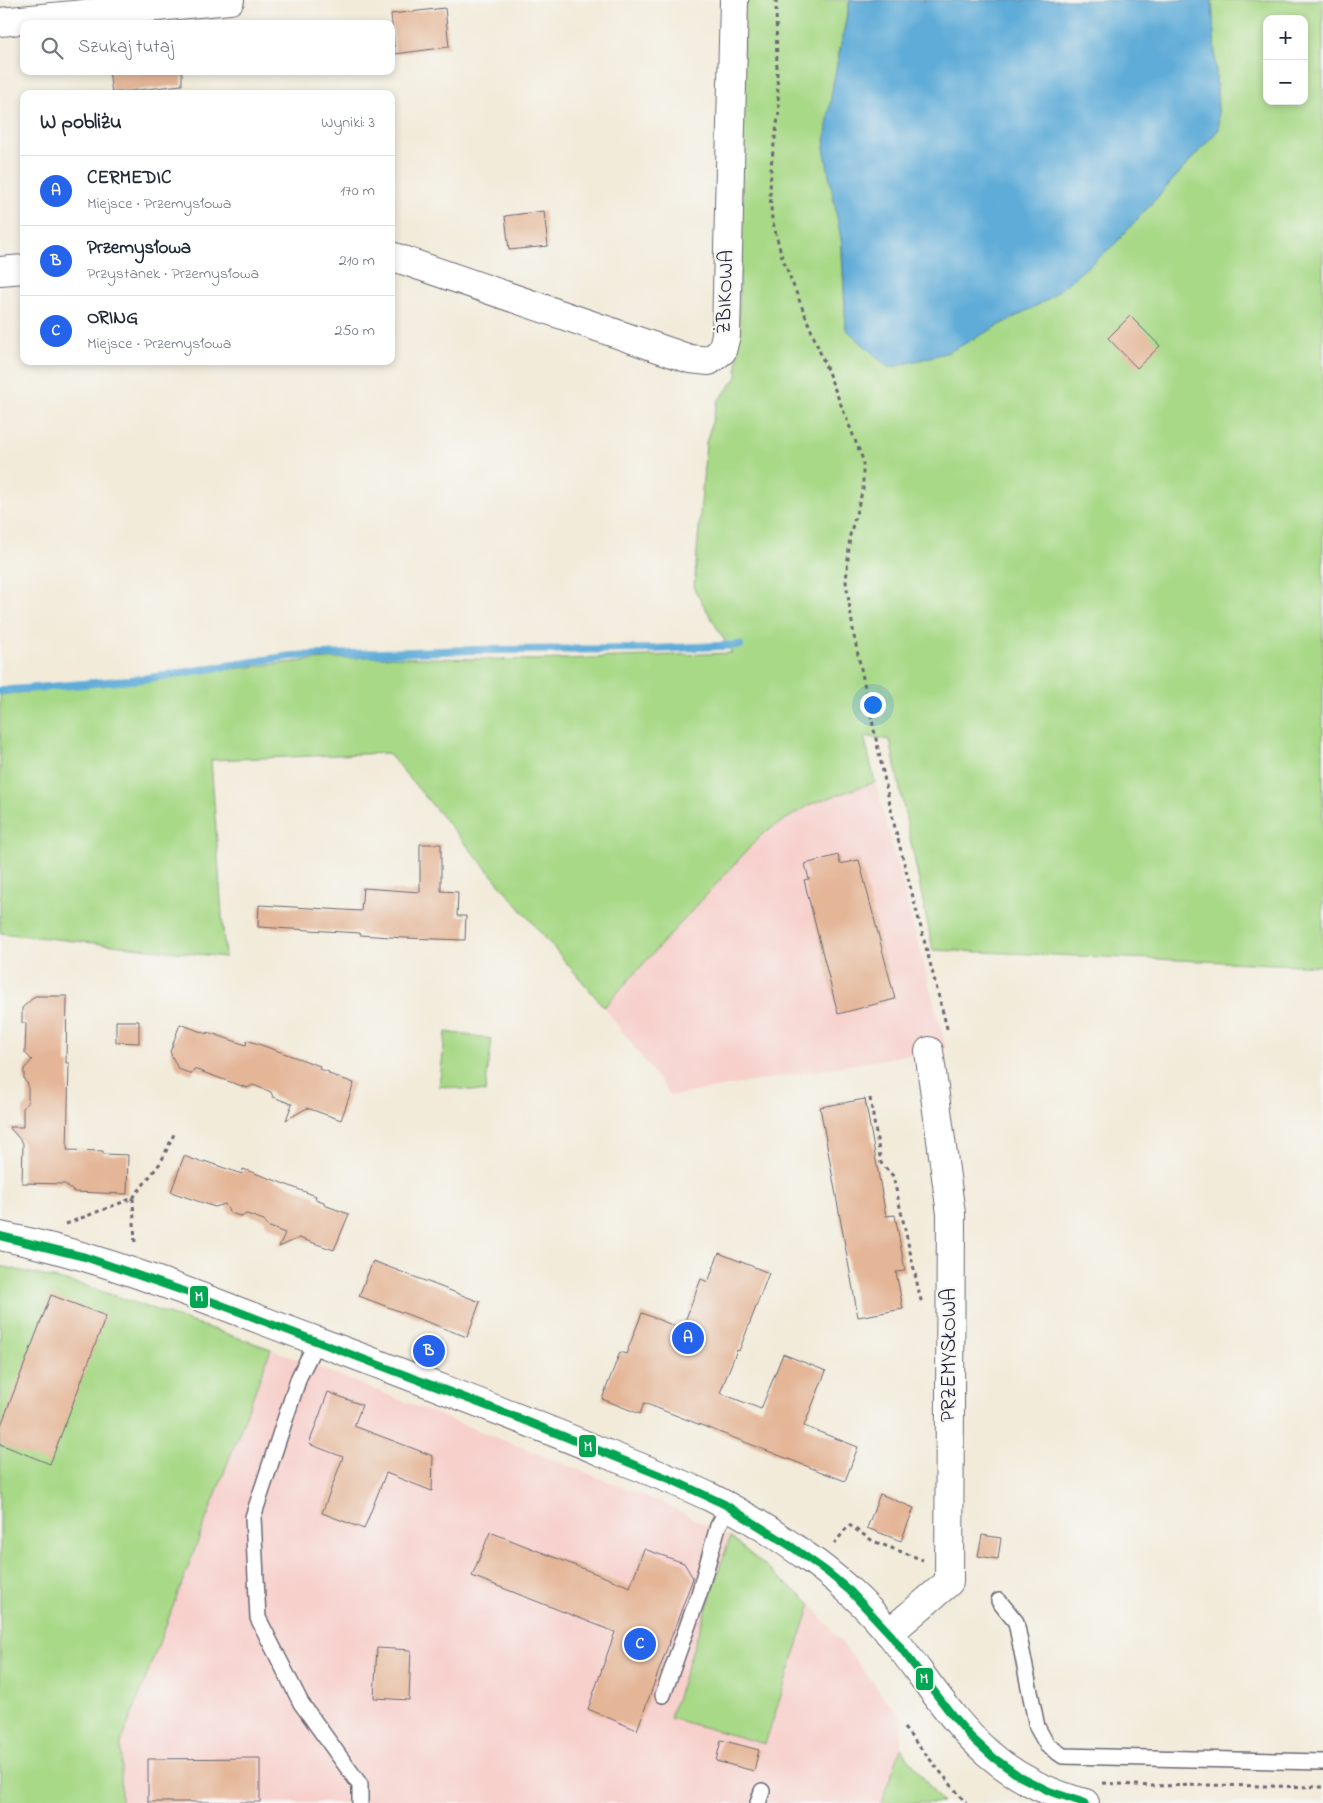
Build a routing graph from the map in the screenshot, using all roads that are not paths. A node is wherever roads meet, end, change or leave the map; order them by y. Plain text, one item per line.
1 (230, 0) edge
2 (734, 0) edge
3 (20, 20) edge
4 (21, 20) edge
5 (0, 22) edge
6 (395, 257) edge
7 (20, 268) edge
8 (0, 271) edge
9 (940, 1045) road end
10 (0, 1236) edge
11 (316, 1341) junction
12 (729, 1507) junction
13 (999, 1601) dead end
14 (889, 1633) junction
15 (663, 1695) dead end
16 (1323, 1762) edge
17 (360, 1803) edge
18 (1085, 1803) edge

1 - 4 street
2 - 6 street, ŻBIKOWA
3 - 5 street
7 - 8 street
9 - 14 street, PRZEMYSŁOWA
10 - 11 street
11 - 12 street
11 - 17 lane
12 - 14 street
12 - 15 lane
13 - 16 lane
14 - 18 street

